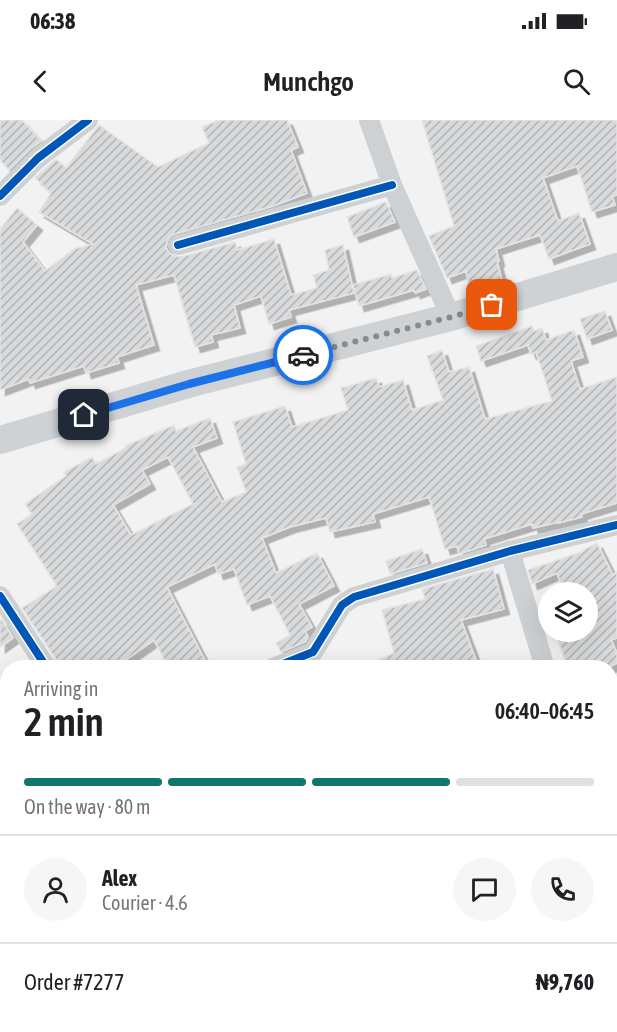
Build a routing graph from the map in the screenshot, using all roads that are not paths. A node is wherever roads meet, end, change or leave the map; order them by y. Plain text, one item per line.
1 (88, 120) edge
2 (369, 120) edge
3 (392, 185) junction
4 (0, 196) edge
5 (178, 245) dead end
6 (617, 267) edge
7 (451, 317) junction
8 (0, 440) edge
9 (617, 525) edge
10 (510, 551) junction
11 (0, 596) edge
12 (42, 660) edge
13 (293, 660) edge
14 (543, 660) edge

1 - 4 street
2 - 3 street
3 - 5 street
3 - 7 street
6 - 7 main road
7 - 8 main road
9 - 10 street
10 - 13 street
10 - 14 street
11 - 12 street

